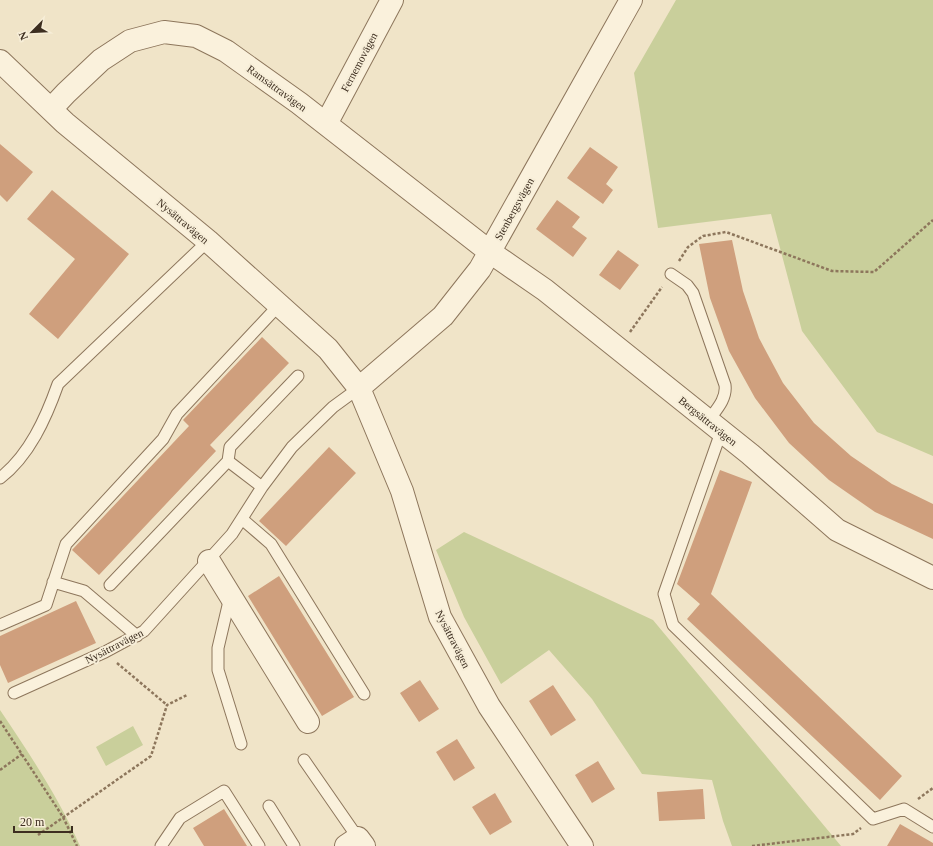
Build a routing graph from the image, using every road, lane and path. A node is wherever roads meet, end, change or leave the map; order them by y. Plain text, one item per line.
1 (392, 0) edge
2 (631, 0) edge
3 (0, 61) edge
4 (51, 110) junction
5 (326, 124) junction
6 (933, 220) edge
7 (208, 241) junction
8 (490, 252) junction
9 (671, 274) junction
10 (279, 305) junction
11 (618, 349) junction
12 (298, 376) dead end
13 (359, 388) junction
14 (715, 426) junction
15 (228, 461) junction
16 (0, 478) edge
17 (262, 487) junction
18 (242, 519) junction
19 (209, 561) junction
20 (933, 578) edge
21 (53, 582) junction
22 (110, 584) dead end
23 (231, 596) junction
24 (0, 625) edge
25 (137, 636) junction
26 (105, 652) junction
27 (14, 693) dead end
28 (364, 694) dead end
29 (187, 695) dead end
30 (167, 705) junction
31 (0, 722) edge
32 (308, 722) dead end
33 (241, 744) dead end
34 (22, 754) junction
35 (304, 760) dead end
36 (0, 770) edge
37 (269, 806) dead end
38 (63, 817) junction
39 (873, 819) junction
40 (933, 827) edge
41 (38, 835) dead end
42 (356, 843) edge
43 (77, 846) edge
44 (161, 846) edge
45 (259, 846) edge
46 (294, 846) edge
47 (582, 846) edge
48 (752, 846) edge

1 - 5 street, Fernemovägen
2 - 8 street, Stenbergsvägen
3 - 4 street, Nysättravägen
4 - 5 street, Ramsättravägen
4 - 7 street, Nysättravägen
5 - 8 street, Ramsättravägen
6 - 9 path
7 - 10 street, Nysättravägen
7 - 16 lane
8 - 11 street, Bergsättravägen
8 - 13 street, Stenbergsvägen
9 - 11 path
9 - 14 lane
10 - 13 street, Nysättravägen
10 - 21 lane
11 - 14 street, Bergsättravägen
12 - 15 lane
13 - 17 lane, Nysättravägen
13 - 47 street, Nysättravägen
14 - 20 street, Bergsättravägen
14 - 39 lane
15 - 17 lane
15 - 22 lane
17 - 18 lane, Nysättravägen
18 - 19 lane, Nysättravägen
18 - 28 lane
19 - 23 street
19 - 25 lane, Nysättravägen
21 - 24 lane
21 - 25 lane
23 - 32 street
23 - 33 lane
25 - 26 lane, Nysättravägen
26 - 27 lane, Nysättravägen
26 - 30 path
29 - 30 path
30 - 38 path
31 - 34 path
34 - 36 path
34 - 38 path
35 - 42 lane
37 - 46 lane
38 - 41 path
38 - 43 path
39 - 40 lane
39 - 48 path
44 - 45 lane

